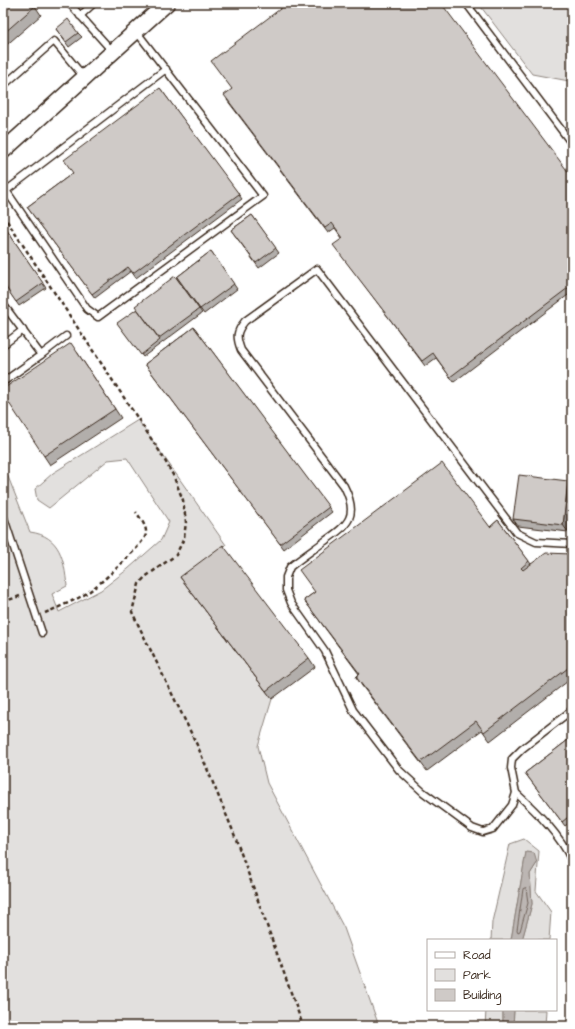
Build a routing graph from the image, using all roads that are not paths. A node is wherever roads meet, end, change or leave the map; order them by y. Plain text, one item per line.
1 (69, 3) edge
2 (94, 3) edge
3 (168, 3) edge
4 (466, 3) edge
5 (80, 16) junction
6 (136, 32) junction
7 (112, 52) junction
8 (166, 68) junction
9 (85, 78) junction
10 (3, 86) edge
11 (572, 144) edge
12 (3, 151) edge
13 (5, 188) edge
14 (3, 305) edge
15 (23, 330) junction
16 (66, 336) dead end
17 (3, 345) edge
18 (41, 355) junction
19 (3, 382) edge
20 (3, 515) edge
21 (572, 544) edge
22 (42, 633) dead end
23 (572, 710) edge
24 (516, 793) junction
25 (572, 861) edge

1 - 5 lane
2 - 5 lane
3 - 6 street
4 - 11 lane
5 - 7 lane
6 - 7 street
6 - 8 lane
7 - 9 street
8 - 13 lane
8 - 13 lane
9 - 10 lane
9 - 12 street
14 - 15 lane
15 - 17 lane
15 - 18 lane
16 - 18 lane
18 - 19 lane
20 - 22 lane
21 - 24 lane
23 - 24 lane
24 - 25 lane

